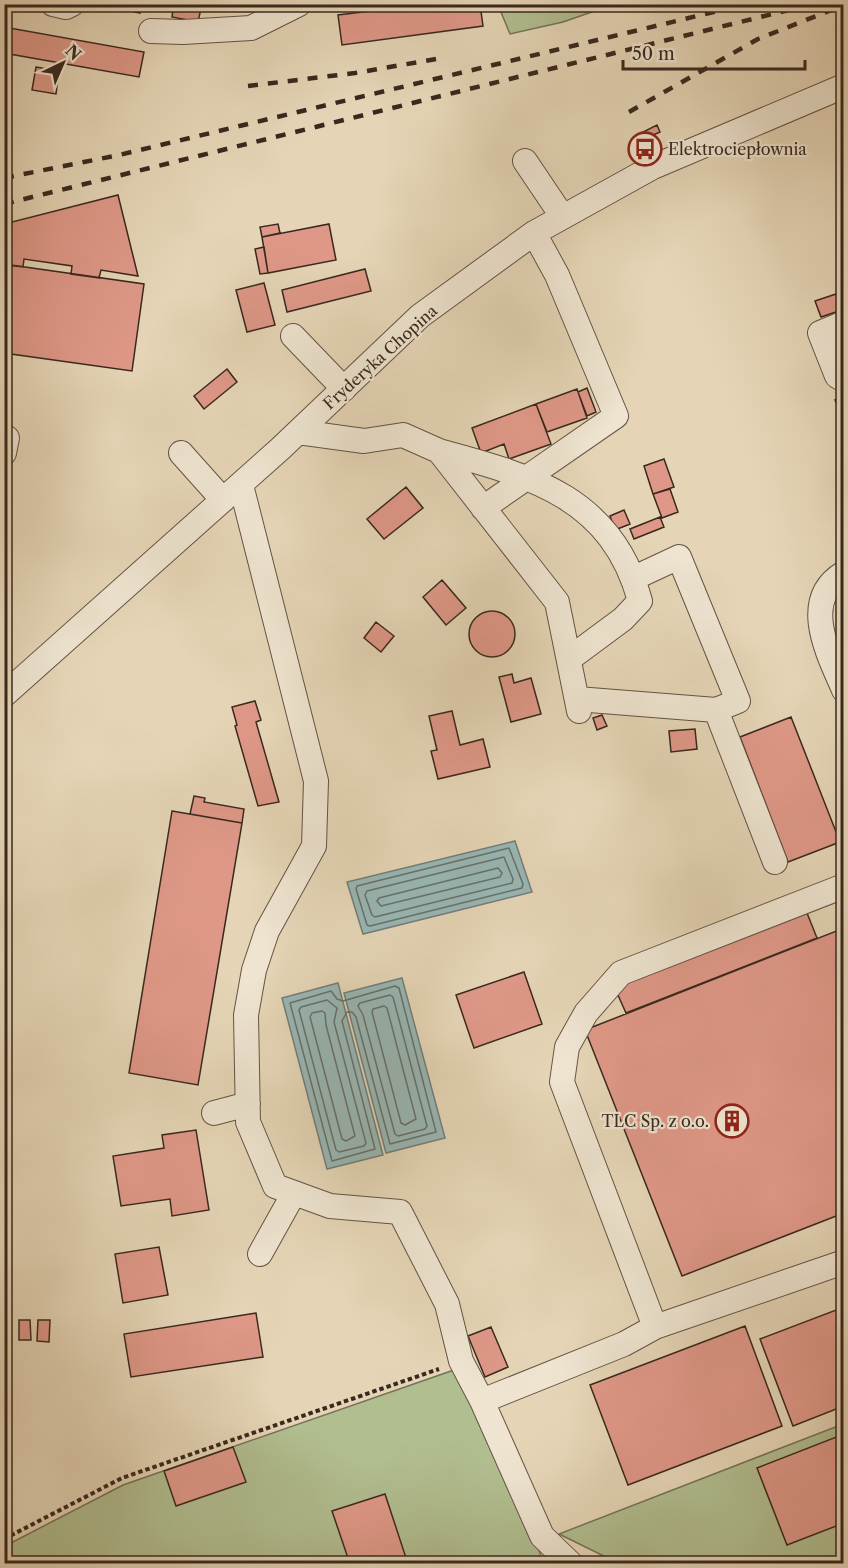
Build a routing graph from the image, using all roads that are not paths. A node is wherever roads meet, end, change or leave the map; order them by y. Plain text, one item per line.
1 (53, 4) edge
2 (72, 4) edge
3 (299, 4) edge
4 (151, 31) dead end
5 (843, 86) edge
6 (525, 161) dead end
7 (562, 216) junction
8 (534, 233) junction
9 (843, 323) edge
10 (293, 336) dead end
11 (843, 380) edge
12 (344, 389) junction
13 (298, 432) junction
14 (439, 451) junction
15 (181, 453) dead end
16 (527, 478) junction
17 (232, 493) junction
18 (483, 508) junction
19 (843, 573) edge
20 (634, 578) junction
21 (568, 659) junction
22 (843, 690) edge
23 (4, 695) edge
24 (716, 710) junction
25 (775, 862) dead end
26 (843, 886) edge
27 (248, 1104) junction
28 (214, 1113) dead end
29 (294, 1193) junction
30 (260, 1254) dead end
31 (843, 1262) edge
32 (655, 1327) junction
33 (482, 1401) junction
34 (571, 1563) edge

1 - 2 street
3 - 4 street
5 - 7 street, Fryderyka Chopina
6 - 7 street
7 - 8 street, Fryderyka Chopina
8 - 12 street, Fryderyka Chopina
8 - 16 street
9 - 11 street
10 - 12 street
12 - 13 street, Fryderyka Chopina
13 - 14 street
13 - 17 street, Fryderyka Chopina
14 - 16 street
14 - 18 street
15 - 17 street
16 - 18 street
16 - 20 street
17 - 23 street, Fryderyka Chopina
17 - 27 street
18 - 21 street
19 - 22 street
20 - 21 street
20 - 24 street
21 - 24 street
24 - 25 street
26 - 32 street
27 - 28 street
27 - 29 street
29 - 30 street
29 - 33 street
31 - 32 street
32 - 33 street
33 - 34 street

